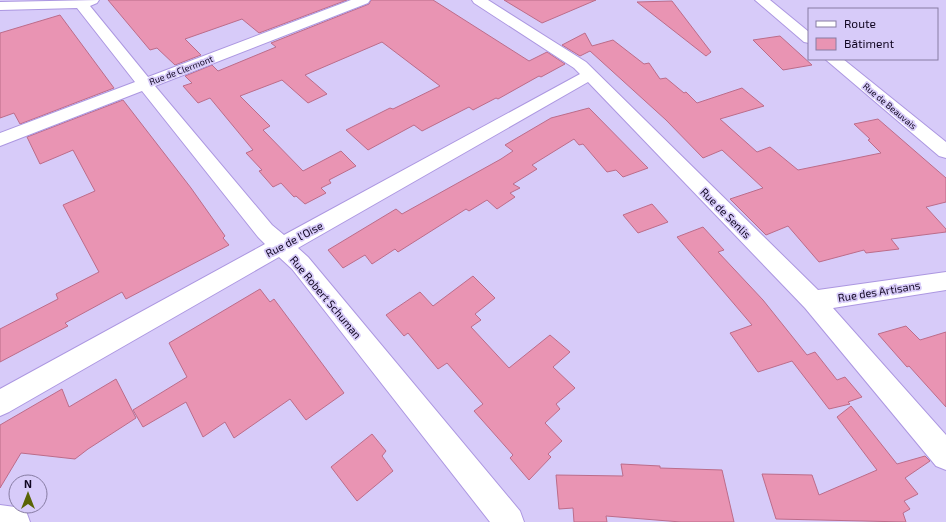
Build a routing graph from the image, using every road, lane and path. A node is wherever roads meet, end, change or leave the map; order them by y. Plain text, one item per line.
1 (363, 0) edge
2 (479, 0) edge
3 (762, 0) edge
4 (84, 1) edge
5 (0, 6) edge
6 (808, 38) edge
7 (834, 60) edge
8 (589, 75) junction
9 (145, 84) junction
10 (0, 140) edge
11 (946, 152) edge
12 (280, 246) junction
13 (946, 281) edge
14 (812, 301) junction
15 (0, 403) edge
16 (946, 456) edge
17 (0, 520) edge
18 (15, 522) edge
19 (509, 522) edge

1 - 9 street, Rue de Clermont
2 - 8 street, Rue de Senlis
3 - 6 street
4 - 5 street
4 - 9 street, Rue Robert Schuman
7 - 11 street, Rue de Beauvais
8 - 12 street, Rue de l'Oise
8 - 14 street, Rue de Senlis
9 - 10 street, Rue de Clermont
9 - 12 street, Rue Robert Schuman
12 - 15 street, Rue de l'Oise
12 - 19 street, Rue Robert Schuman
13 - 14 street, Rue des Artisans
14 - 16 street, Rue de Senlis
17 - 18 street

